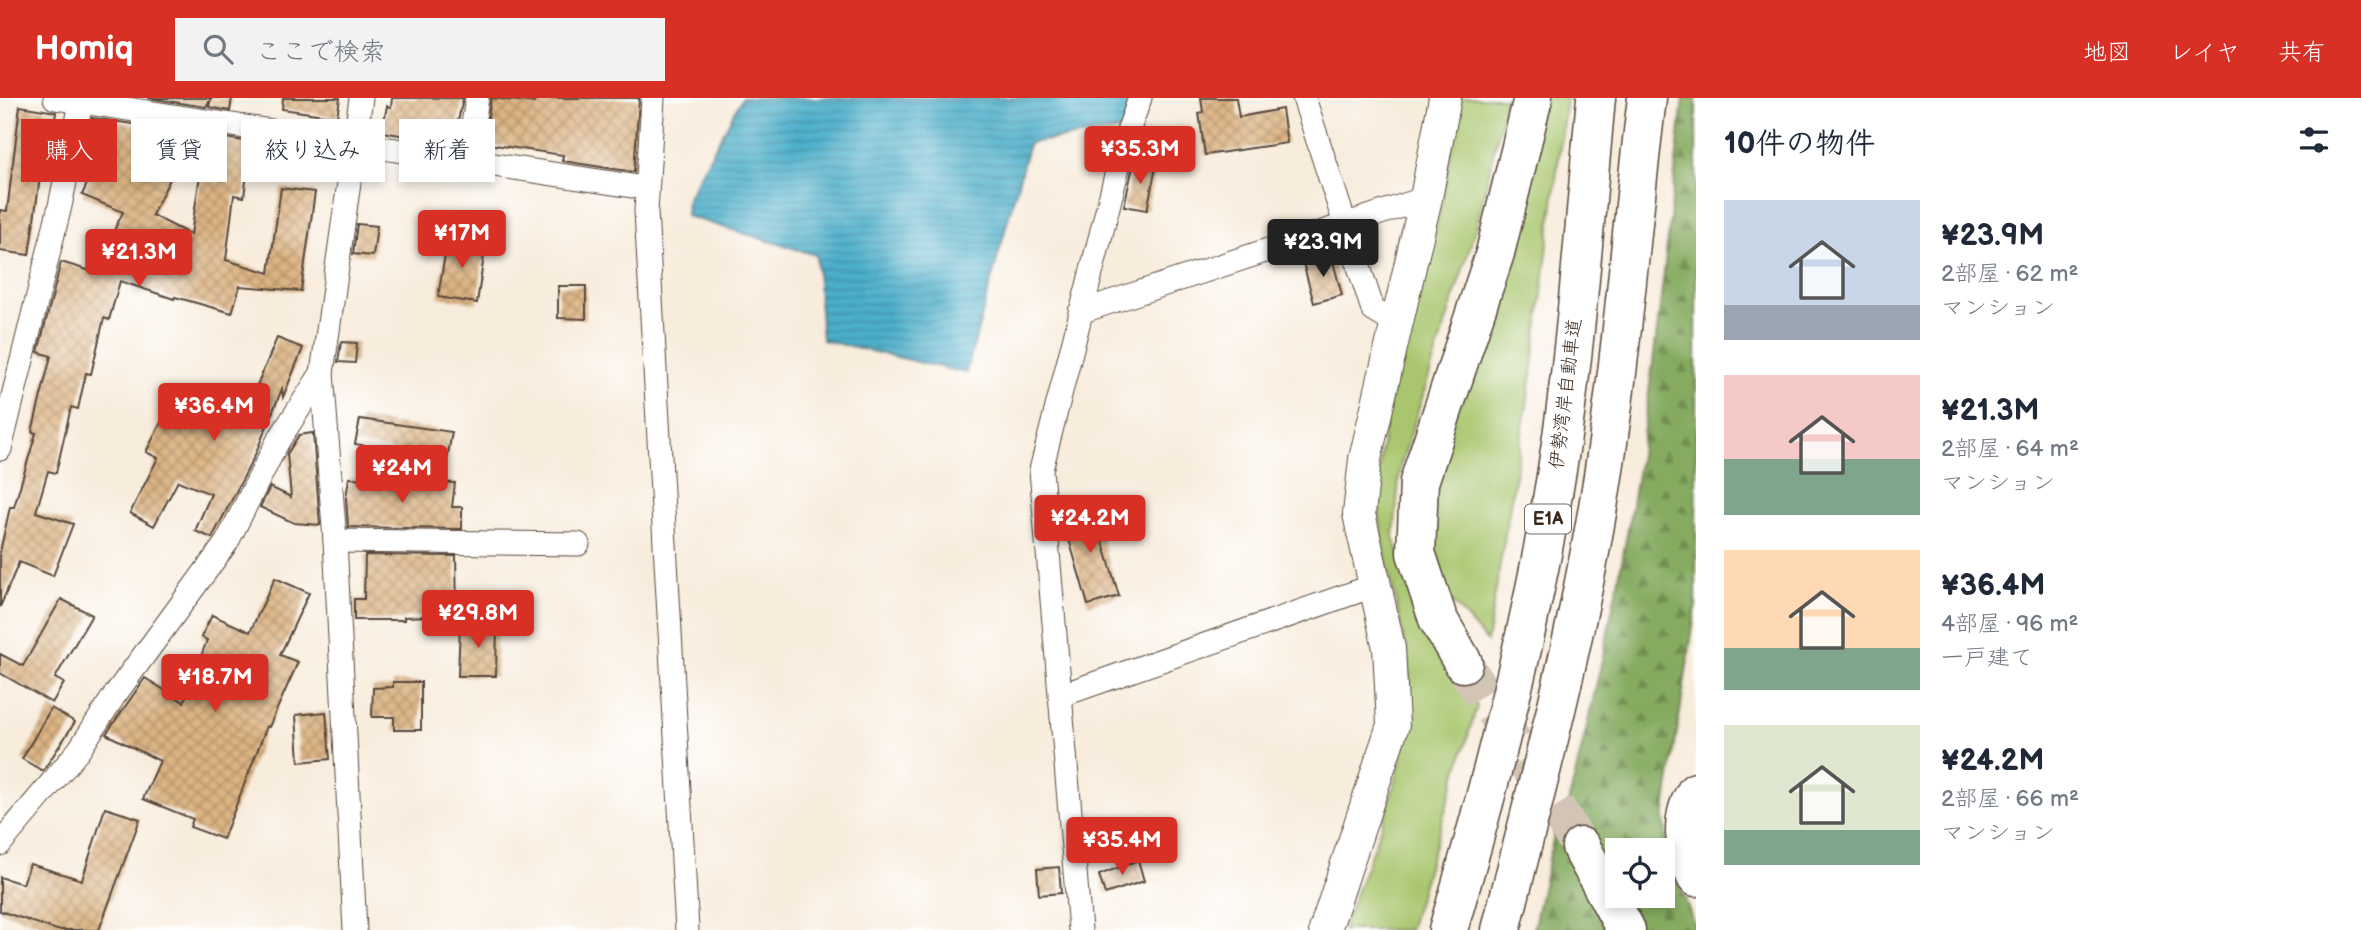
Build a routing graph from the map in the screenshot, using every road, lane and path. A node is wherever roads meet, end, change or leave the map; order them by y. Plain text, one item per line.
1 (55, 98) edge
2 (361, 98) edge
3 (477, 98) edge
4 (653, 98) edge
5 (1140, 98) edge
6 (1304, 98) edge
7 (1444, 98) edge
8 (1533, 98) edge
9 (1596, 98) edge
10 (1647, 98) edge
11 (82, 100) edge
12 (358, 119) edge
13 (474, 119) edge
14 (241, 126) edge
15 (495, 167) edge
16 (349, 182) edge
17 (645, 188) junction
18 (1426, 198) junction
19 (1345, 225) junction
20 (1080, 312) junction
21 (1395, 323) junction
22 (322, 373) junction
23 (0, 449) edge
24 (335, 541) junction
25 (578, 544) dead end
26 (1373, 586) junction
27 (1464, 663) tunnel mouth
28 (1062, 695) junction
29 (1696, 792) edge
30 (0, 844) edge
31 (1581, 847) tunnel mouth
32 (1696, 877) edge
33 (355, 930) edge
34 (687, 930) edge
35 (1080, 930) edge
36 (1325, 930) edge
37 (1448, 930) edge
38 (1501, 930) edge
39 (1626, 930) edge

1 - 11 street
2 - 12 street
3 - 13 street
4 - 17 street
5 - 20 street
6 - 19 street
7 - 18 street
8 - 27 highway
9 - 37 highway, 伊勢湾岸自動車道 / E1A
10 - 38 highway, E1A
11 - 14 street
11 - 23 street
15 - 17 street
16 - 22 street
17 - 34 street
18 - 19 street
18 - 21 street
19 - 20 street
19 - 21 street
20 - 28 street
21 - 26 street
22 - 24 street
22 - 30 street
24 - 25 street
24 - 33 street
26 - 28 street
26 - 36 street
28 - 35 street
29 - 32 highway
31 - 39 highway

